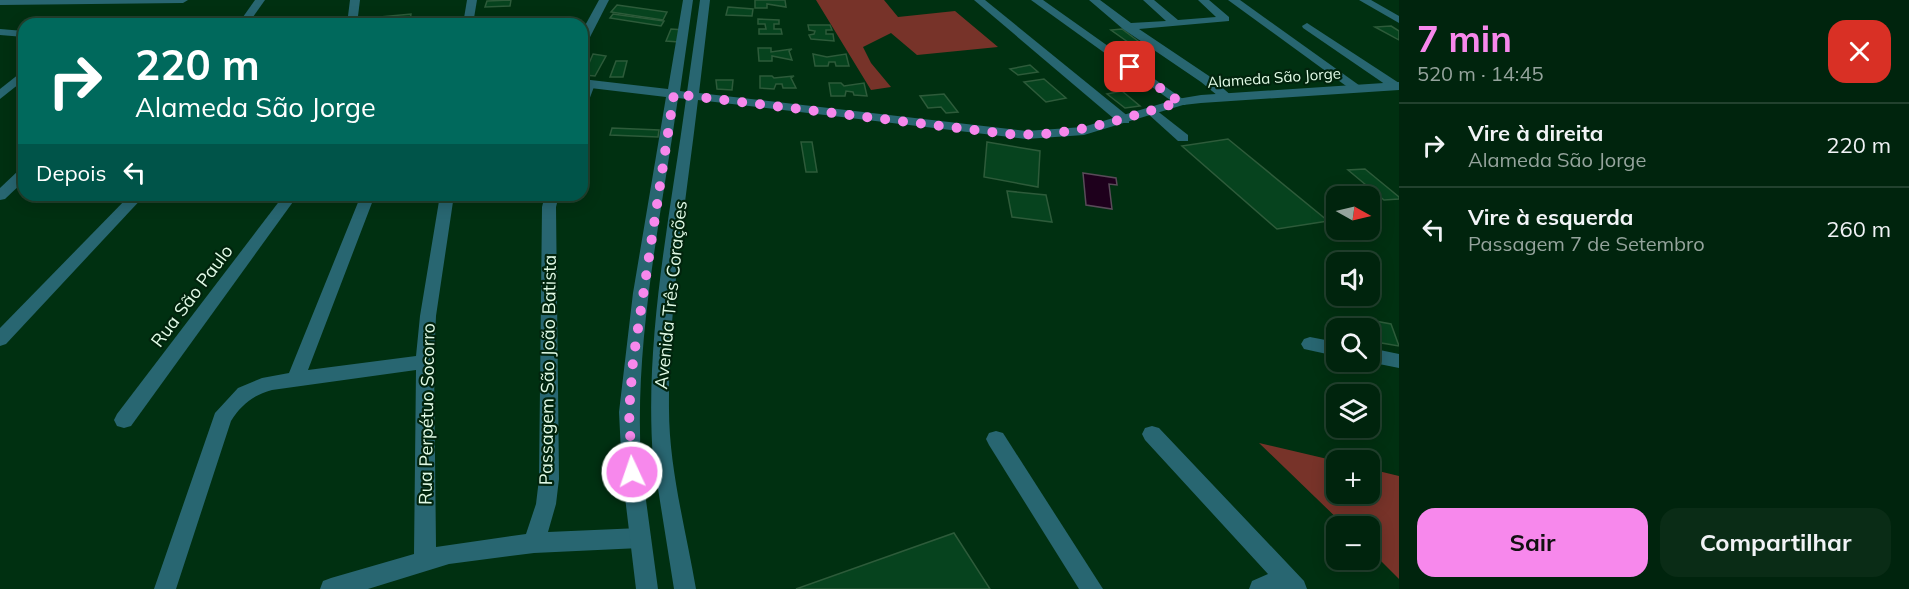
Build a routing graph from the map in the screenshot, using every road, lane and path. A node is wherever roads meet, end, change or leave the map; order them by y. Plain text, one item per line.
1 (183, 0) edge
2 (260, 0) edge
3 (355, 0) edge
4 (472, 0) edge
5 (604, 0) edge
6 (688, 0) edge
7 (705, 0) edge
8 (979, 0) edge
9 (1036, 0) edge
10 (1094, 0) edge
11 (1148, 0) edge
12 (1203, 0) edge
13 (1233, 0) edge
14 (1364, 0) edge
15 (136, 1) edge
16 (0, 2) edge
17 (1396, 17) edge
18 (247, 18) edge
19 (353, 18) edge
20 (469, 18) edge
21 (1175, 23) junction
22 (1307, 26) dead end
23 (1127, 27) junction
24 (588, 30) edge
25 (0, 32) edge
26 (18, 34) edge
27 (18, 79) edge
28 (588, 84) edge
29 (1398, 86) edge
30 (1357, 88) junction
31 (674, 94) junction
32 (0, 95) edge
33 (694, 96) junction
34 (1227, 97) junction
35 (1180, 102) junction
36 (1151, 110) junction
37 (1124, 120) junction
38 (1183, 138) dead end
39 (18, 179) edge
40 (0, 196) edge
41 (132, 201) edge
42 (287, 201) edge
43 (366, 201) edge
44 (446, 201) edge
45 (550, 201) edge
46 (0, 339) edge
47 (1310, 344) dead end
48 (1326, 347) edge
49 (1380, 358) edge
50 (1399, 361) edge
51 (425, 362) junction
52 (297, 379) junction
53 (124, 420) dead end
54 (1152, 434) dead end
55 (996, 439) dead end
56 (664, 465) junction
57 (632, 472) junction
58 (640, 538) junction
59 (534, 543) junction
60 (425, 562) junction
61 (1290, 583) edge
62 (165, 589) edge
63 (332, 589) edge
64 (647, 589) edge
65 (685, 589) edge
66 (1092, 589) edge
67 (1260, 589) edge

1 - 15 street
2 - 18 street
3 - 19 street
4 - 20 street
5 - 24 street
6 - 31 street, Avenida Três Corações
7 - 33 street, Avenida Três Corações
8 - 37 street
9 - 35 street
10 - 23 street
11 - 21 street
12 - 21 street
13 - 30 street
14 - 17 street
15 - 16 street
21 - 23 street
22 - 29 street
23 - 34 street
25 - 26 street
27 - 32 street
28 - 31 street, Alameda São Jorge
29 - 30 street, Alameda São Jorge
30 - 34 street, Alameda São Jorge
31 - 33 street, Alameda São Jorge
31 - 57 street, Avenida Três Corações
33 - 37 street, Alameda São Jorge
33 - 56 street, Avenida Três Corações
34 - 35 street, Alameda São Jorge
35 - 36 street, Alameda São Jorge
36 - 37 street, Alameda São Jorge
36 - 38 street
39 - 40 street
41 - 46 street
42 - 53 street, Rua São Paulo
43 - 52 street
44 - 51 street, Rua Perpétuo Socorro
45 - 59 street, Passagem São João Batista
47 - 48 street
49 - 50 street
51 - 52 street
51 - 60 street, Rua Perpétuo Socorro
52 - 62 street
54 - 61 street
55 - 66 street
56 - 57 street
56 - 65 street, Avenida Três Corações
57 - 58 street, Avenida Três Corações
58 - 59 street
58 - 64 street, Avenida Três Corações
59 - 60 street
60 - 63 street
61 - 67 street

